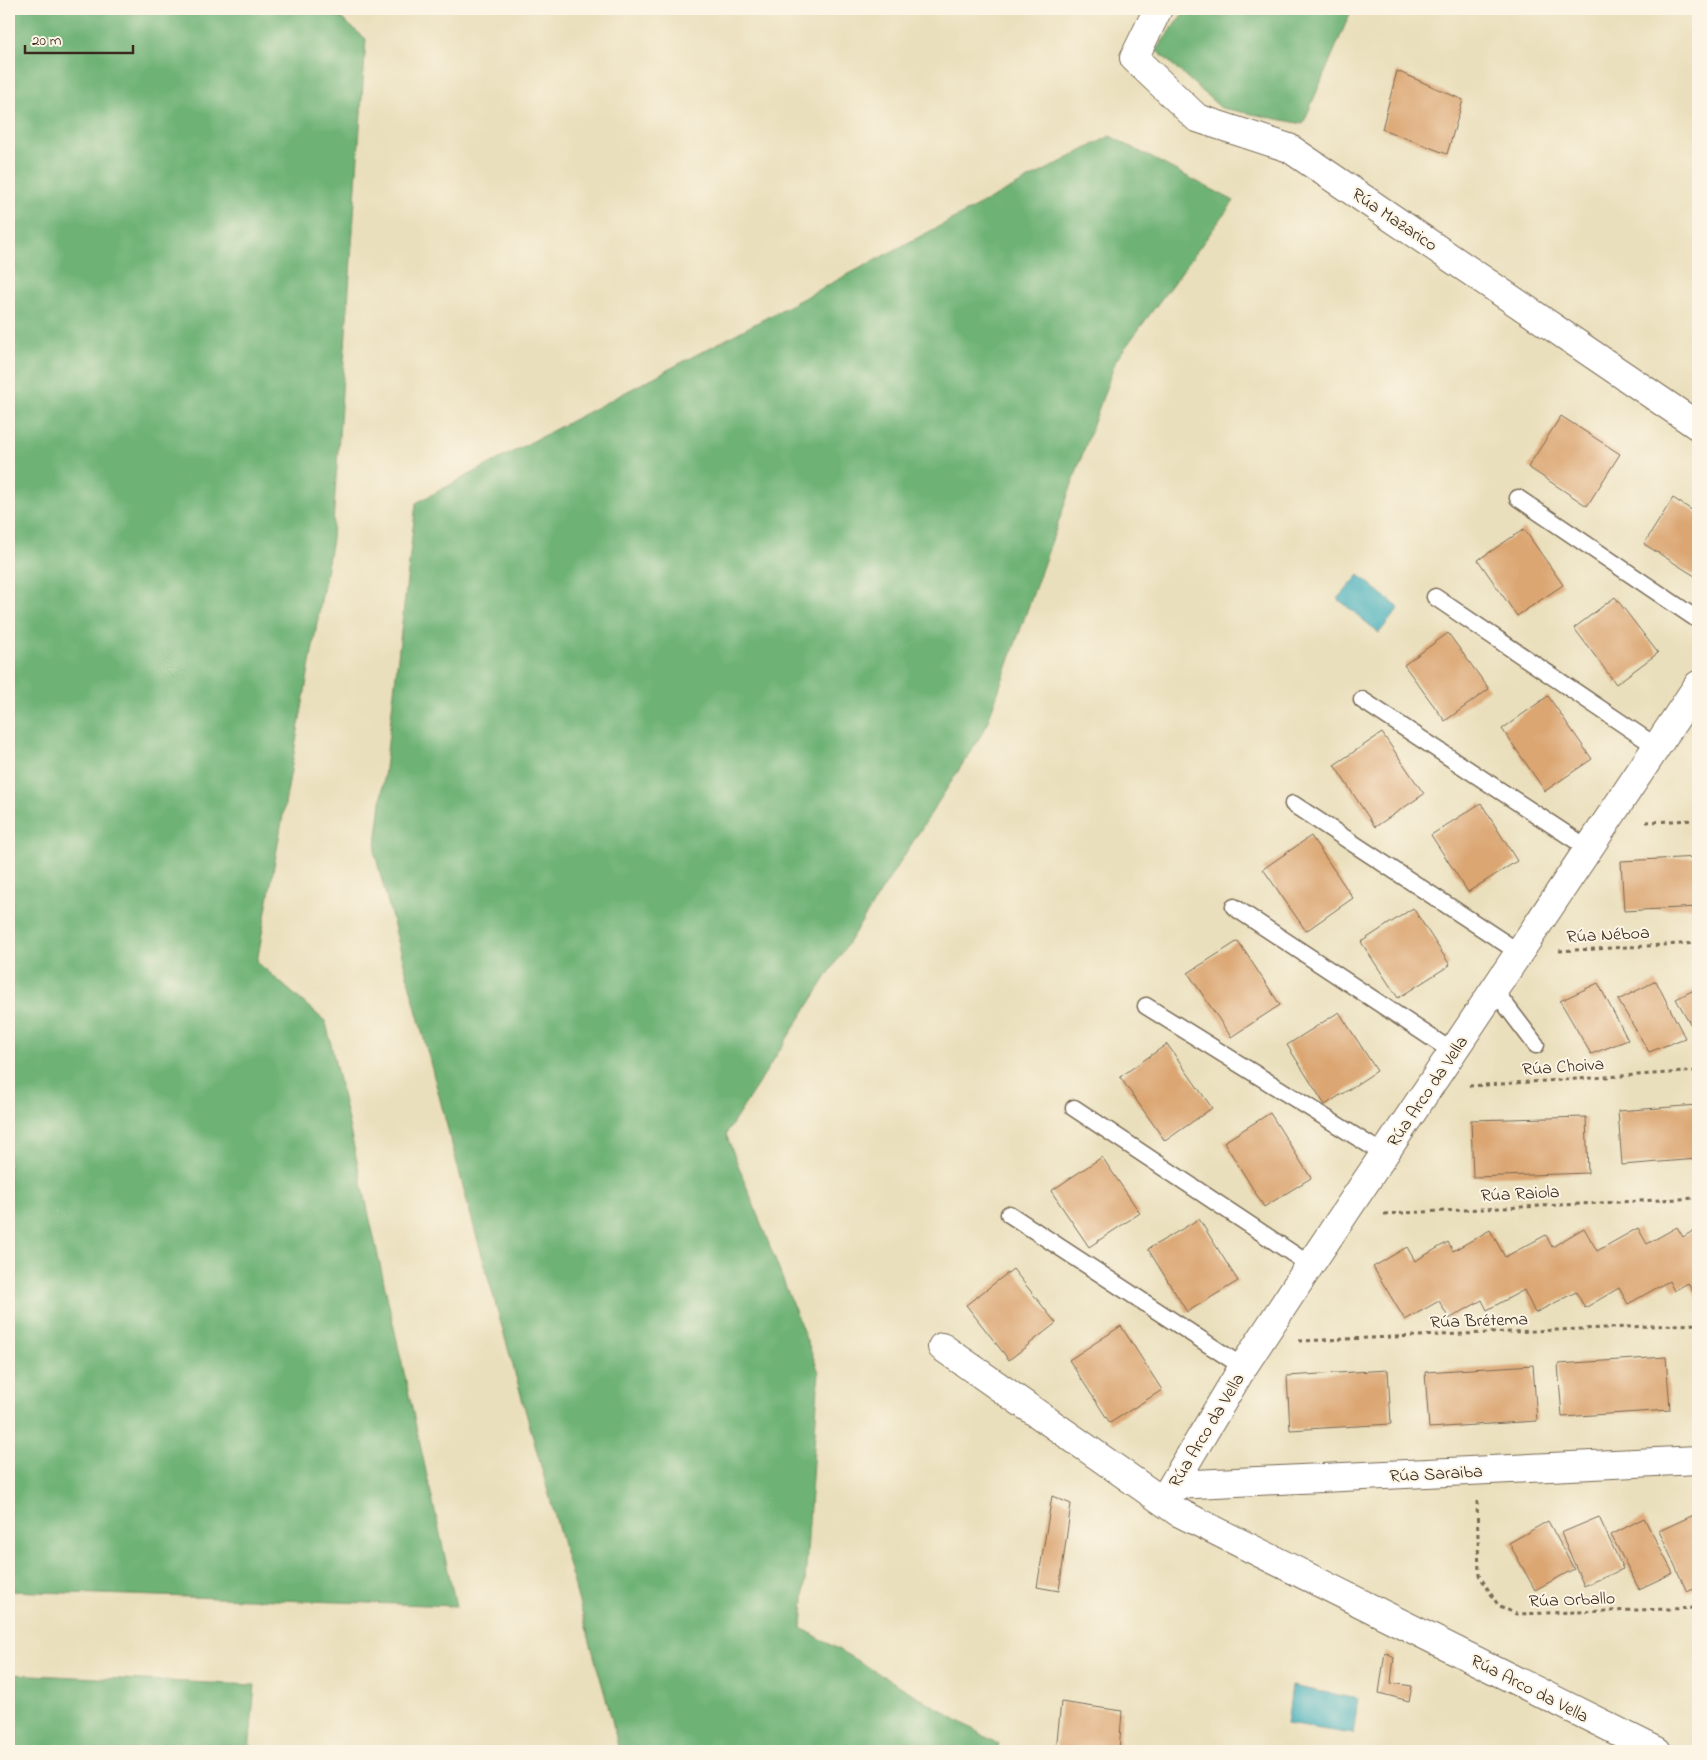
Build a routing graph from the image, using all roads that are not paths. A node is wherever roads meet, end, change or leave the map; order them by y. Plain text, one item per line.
1 (1158, 9) edge
2 (1698, 426) edge
3 (1518, 498) dead end
4 (1435, 597) dead end
5 (1698, 620) edge
6 (1697, 689) edge
7 (1362, 700) dead end
8 (1657, 747) junction
9 (1293, 804) dead end
10 (1589, 849) junction
11 (1234, 907) dead end
12 (1520, 953) junction
13 (1495, 990) junction
14 (1146, 1006) dead end
15 (1536, 1046) dead end
16 (1453, 1052) junction
17 (1074, 1108) dead end
18 (1384, 1154) junction
19 (1010, 1214) dead end
20 (1310, 1265) junction
21 (942, 1347) dead end
22 (1243, 1368) junction
23 (1698, 1460) edge
24 (1168, 1493) junction
25 (1657, 1751) edge

1 - 2 street, Rúa Mazarico
3 - 5 lane
4 - 8 lane
6 - 8 street, Rúa Arco da Vella
7 - 10 lane
8 - 10 street, Rúa Arco da Vella
9 - 12 lane
10 - 12 street, Rúa Arco da Vella
11 - 16 lane
12 - 13 street, Rúa Arco da Vella
13 - 15 lane
13 - 16 street, Rúa Arco da Vella
14 - 18 lane
16 - 18 street, Rúa Arco da Vella
17 - 20 lane
18 - 20 street, Rúa Arco da Vella
19 - 22 lane
20 - 22 street, Rúa Arco da Vella
21 - 24 street, Rúa Arco da Vella
22 - 24 street, Rúa Arco da Vella
23 - 24 street, Rúa Saraiba
24 - 25 street, Rúa Arco da Vella

